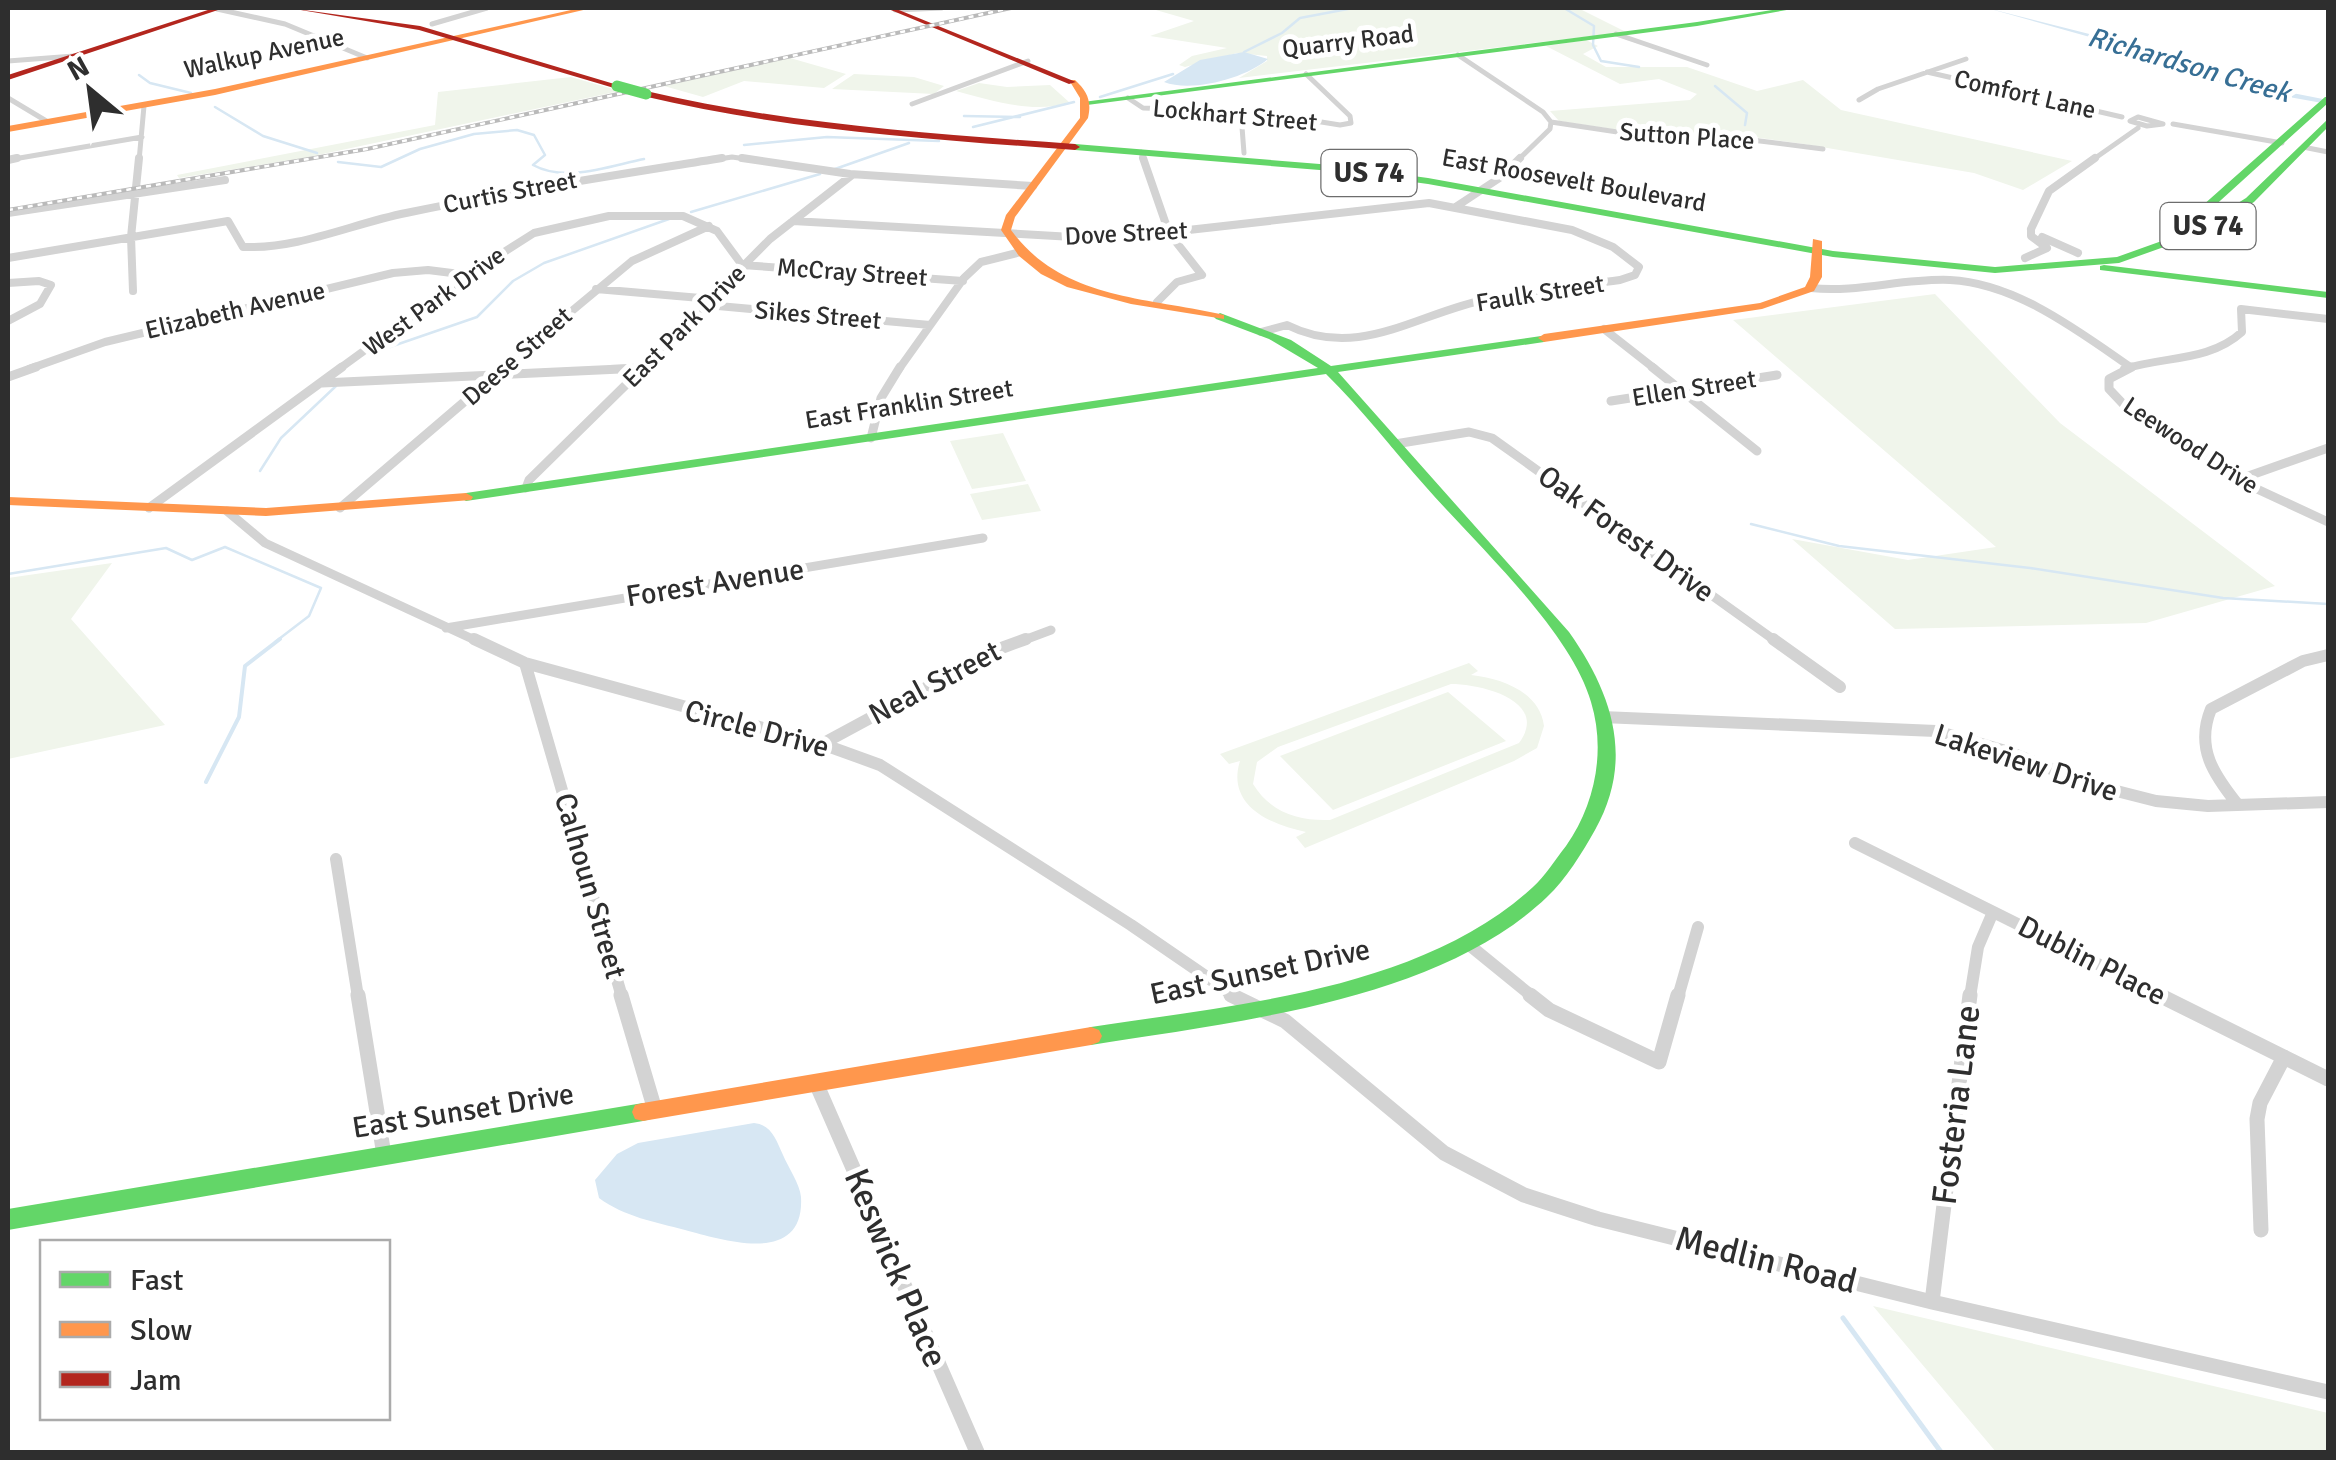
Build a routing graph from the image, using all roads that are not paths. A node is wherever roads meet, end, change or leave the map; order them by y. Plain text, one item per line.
1 (218, 8) edge
2 (292, 8) edge
3 (334, 8) edge
4 (487, 8) edge
5 (588, 8) edge
6 (1794, 8) edge
7 (895, 10) edge
8 (939, 13) edge
9 (432, 24) junction
10 (1616, 34) junction
11 (462, 36) junction
12 (1458, 55) junction
13 (74, 56) junction
14 (367, 58) junction
15 (1966, 59) dead end
16 (8, 61) edge
17 (1028, 61) junction
18 (1706, 65) dead end
19 (1928, 72) junction
20 (1306, 74) junction
21 (8, 78) edge
22 (8, 98) edge
23 (1128, 98) junction
24 (1859, 100) dead end
25 (1088, 102) junction
26 (912, 104) dead end
27 (144, 106) junction
28 (1228, 110) junction
29 (2321, 112) edge
30 (48, 122) junction
31 (1552, 122) junction
32 (2135, 122) junction
33 (2162, 123) junction
34 (8, 130) edge
35 (142, 137) junction
36 (1063, 142) junction
37 (2293, 144) junction
38 (1823, 150) dead end
39 (1141, 152) junction
40 (1244, 152) junction
41 (2328, 152) edge
42 (8, 160) edge
43 (852, 174) junction
44 (225, 179) dead end
45 (1033, 186) junction
46 (2228, 190) junction
47 (135, 194) junction
48 (1481, 194) junction
49 (1458, 206) junction
50 (2199, 212) junction
51 (8, 213) edge
52 (2223, 219) junction
53 (793, 220) junction
54 (709, 226) junction
55 (2031, 229) junction
56 (1168, 233) junction
57 (130, 237) junction
58 (1012, 244) junction
59 (1816, 246) junction
60 (2160, 246) junction
61 (2079, 257) junction
62 (8, 258) edge
63 (2025, 258) junction
64 (742, 265) junction
65 (468, 275) junction
66 (963, 281) junction
67 (8, 283) edge
68 (1811, 288) junction
69 (596, 289) junction
70 (132, 291) dead end
71 (2328, 295) edge
72 (710, 302) junction
73 (1158, 302) junction
74 (2328, 319) edge
75 (8, 320) edge
76 (930, 325) junction
77 (1604, 329) junction
78 (1261, 332) junction
79 (2129, 366) junction
80 (642, 368) junction
81 (1329, 370) junction
82 (494, 376) junction
83 (1776, 376) dead end
84 (8, 377) edge
85 (322, 383) junction
86 (1679, 391) junction
87 (1611, 401) dead end
88 (871, 438) junction
89 (1395, 444) junction
90 (2328, 448) edge
91 (1757, 451) dead end
92 (2240, 479) junction
93 (526, 488) junction
94 (8, 501) edge
95 (149, 508) junction
96 (340, 508) junction
97 (227, 511) junction
98 (2328, 522) edge
99 (983, 538) dead end
100 (446, 628) junction
101 (1051, 630) dead end
102 (2328, 655) edge
103 (525, 663) junction
104 (1840, 687) dead end
105 (1602, 716) junction
106 (822, 744) junction
107 (2327, 804) edge
108 (2238, 805) junction
109 (1855, 843) dead end
110 (336, 859) dead end
111 (1994, 912) junction
112 (1698, 927) dead end
113 (1468, 944) junction
114 (1258, 1008) junction
115 (2284, 1057) junction
116 (2328, 1079) edge
117 (816, 1083) junction
118 (656, 1110) junction
119 (384, 1155) junction
120 (8, 1220) edge
121 (2261, 1230) dead end
122 (1932, 1302) junction
123 (2328, 1392) edge
124 (977, 1452) edge

1 - 13 main road
1 - 14 street
2 - 11 main road, US 74
3 - 9 main road, US 74
4 - 9 street
5 - 11 main road, Walkup Avenue
6 - 10 main road, Quarry Road
7 - 8 main road
8 - 17 main road
9 - 11 main road, US 74
10 - 12 main road, Quarry Road
10 - 18 street
11 - 14 main road, Walkup Avenue
11 - 36 main road, East Roosevelt Boulevard / US 74
12 - 20 main road, Quarry Road
12 - 31 street
13 - 16 street
13 - 21 main road
14 - 27 main road, Walkup Avenue
15 - 19 street
17 - 25 main road
17 - 26 street
19 - 24 street
19 - 32 street, Comfort Lane
20 - 23 main road, Quarry Road
20 - 28 street, Lockhart Street
22 - 30 street
23 - 25 main road, Quarry Road
23 - 28 street, Lockhart Street
25 - 36 main road
27 - 30 main road, Walkup Avenue
27 - 35 street
28 - 40 street
29 - 37 main road, East Roosevelt Boulevard / US 74
30 - 34 main road, Walkup Avenue
31 - 38 street, Sutton Place
31 - 48 street
32 - 33 street, Comfort Lane
32 - 33 street, Comfort Lane
32 - 55 street
33 - 37 street, Comfort Lane
35 - 42 street
35 - 47 street
36 - 39 main road, East Roosevelt Boulevard / US 74
36 - 40 main road, East Roosevelt Boulevard / US 74
36 - 45 main road
37 - 41 street, Comfort Lane
37 - 46 main road, East Roosevelt Boulevard / US 74
37 - 52 main road, East Roosevelt Boulevard / US 74
39 - 48 main road, East Roosevelt Boulevard / US 74
39 - 56 street
40 - 48 main road, East Roosevelt Boulevard / US 74
43 - 45 street, Curtis Street
43 - 53 street, East Park Drive
43 - 57 street, Curtis Street
44 - 47 street
45 - 58 main road
46 - 50 main road, East Roosevelt Boulevard / US 74
46 - 52 main road
47 - 51 street
47 - 57 street
48 - 49 street, Dove Street
48 - 49 street
48 - 59 main road, East Roosevelt Boulevard / US 74
48 - 78 street, Faulk Street
49 - 56 street, Dove Street
50 - 60 main road
50 - 61 main road, East Roosevelt Boulevard / US 74
52 - 60 main road, East Roosevelt Boulevard / US 74
53 - 58 street, Dove Street
53 - 64 street, East Park Drive
54 - 64 street
54 - 65 street, West Park Drive
54 - 69 street, Deese Street
55 - 61 street
55 - 63 street
56 - 58 street, Dove Street
56 - 73 street
57 - 62 street, Curtis Street
57 - 70 street
58 - 66 street
58 - 73 main road, East Sunset Drive
59 - 61 main road, East Roosevelt Boulevard / US 74
59 - 63 main road, East Roosevelt Boulevard / US 74
59 - 68 main road
60 - 61 main road, East Roosevelt Boulevard / US 74
61 - 63 main road, East Roosevelt Boulevard / US 74
61 - 71 main road
64 - 66 street, McCray Street
64 - 72 street, East Park Drive
65 - 84 street, Elizabeth Avenue
65 - 85 street, West Park Drive
66 - 76 street
67 - 75 street
68 - 77 main road, East Franklin Street
68 - 79 street
69 - 72 street, Sikes Street
69 - 82 street, Deese Street
72 - 76 street, Sikes Street
72 - 80 street, East Park Drive
73 - 78 main road, East Sunset Drive
74 - 79 street, Leewood Drive
76 - 88 street
77 - 81 main road, East Franklin Street
77 - 86 street
78 - 81 main road, East Sunset Drive
79 - 92 street, Leewood Drive
80 - 82 street
80 - 93 street, East Park Drive
81 - 88 main road, East Franklin Street
81 - 89 main road, East Sunset Drive
82 - 85 street
82 - 96 street, Deese Street
83 - 86 street, Ellen Street
85 - 95 street, West Park Drive
86 - 87 street, Ellen Street
86 - 91 street
88 - 93 main road, East Franklin Street
89 - 104 street, Oak Forest Drive
89 - 105 main road, East Sunset Drive
90 - 92 street
92 - 98 street, Leewood Drive
93 - 96 main road, East Franklin Street
94 - 95 main road, East Franklin Street
95 - 97 main road, East Franklin Street
96 - 97 main road, East Franklin Street
97 - 100 street, Circle Drive
99 - 100 street, Forest Avenue
100 - 103 street, Circle Drive
101 - 106 street, Neal Street
102 - 108 street
103 - 106 street, Circle Drive
103 - 118 street, Calhoun Street
105 - 108 street, Lakeview Drive
105 - 113 main road, East Sunset Drive
106 - 114 street, Circle Drive
107 - 108 street, Lakeview Drive
109 - 111 street, Dublin Place
110 - 119 street
111 - 115 street, Dublin Place
111 - 122 street, Fosteria Lane
112 - 113 street
113 - 114 main road, East Sunset Drive
114 - 117 main road, East Sunset Drive
114 - 122 street, Medlin Road
115 - 116 street, Dublin Place
115 - 121 street
117 - 118 main road, East Sunset Drive
117 - 124 street, Keswick Place
118 - 119 main road, East Sunset Drive
119 - 120 main road, East Sunset Drive
122 - 123 street, Medlin Road

